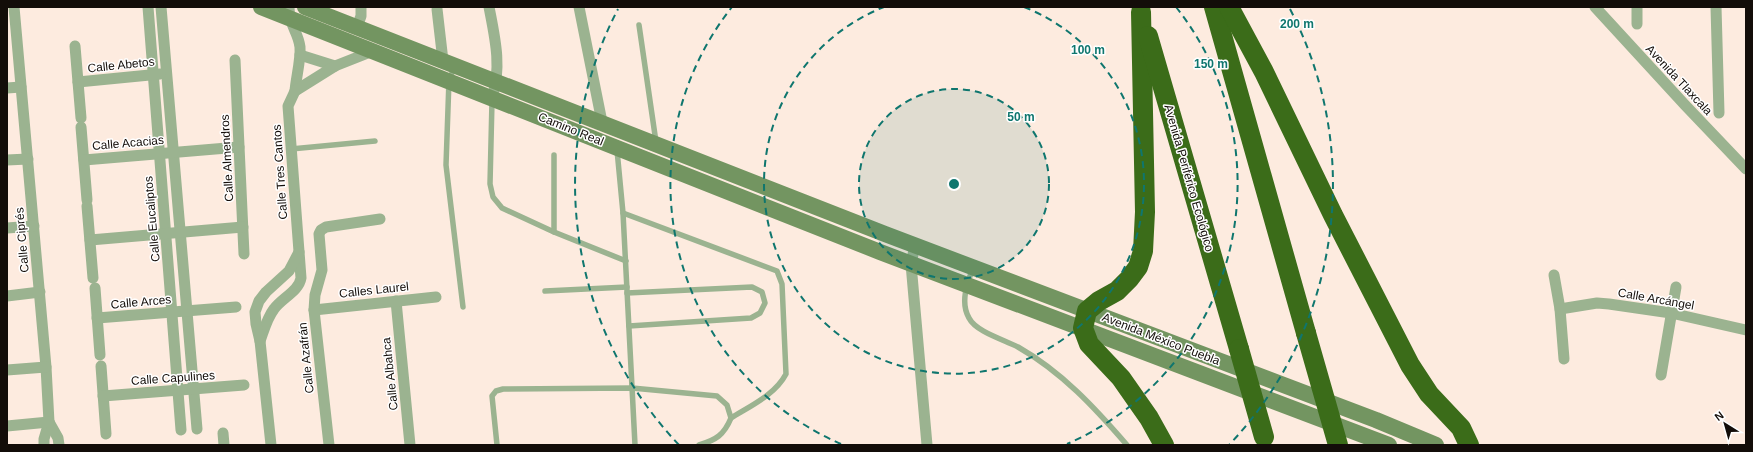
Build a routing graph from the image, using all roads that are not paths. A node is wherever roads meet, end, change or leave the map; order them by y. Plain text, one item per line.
1 (14, 7) edge
2 (148, 7) edge
3 (161, 7) edge
4 (261, 7) edge
5 (306, 7) edge
6 (361, 7) edge
7 (489, 7) edge
8 (580, 7) edge
9 (1214, 7) edge
10 (1229, 7) edge
11 (1595, 7) edge
12 (1637, 7) edge
13 (1716, 7) edge
14 (436, 9) dead end
15 (1140, 10) edge
16 (289, 13) edge
17 (11, 20) edge
18 (1638, 24) dead end
19 (640, 25) dead end
20 (357, 27) junction
21 (75, 46) dead end
22 (373, 51) junction
23 (300, 55) junction
24 (234, 60) dead end
25 (449, 63) junction
26 (336, 66) junction
27 (167, 73) junction
28 (154, 74) junction
29 (449, 80) junction
30 (78, 82) junction
31 (497, 82) junction
32 (21, 87) junction
33 (7, 88) edge
34 (295, 91) junction
35 (492, 98) junction
36 (1719, 113) dead end
37 (602, 122) junction
38 (375, 141) dead end
39 (656, 145) junction
40 (616, 146) junction
41 (239, 147) junction
42 (291, 149) junction
43 (174, 152) junction
44 (160, 154) junction
45 (554, 155) dead end
46 (28, 159) junction
47 (7, 160) edge
48 (84, 160) junction
49 (1746, 169) edge
50 (623, 213) junction
51 (380, 219) dead end
52 (34, 226) junction
53 (243, 227) junction
54 (7, 228) edge
55 (180, 232) junction
56 (554, 232) junction
57 (166, 233) junction
58 (885, 234) joint
59 (90, 240) junction
60 (915, 245) junction
61 (299, 252) junction
62 (880, 252) joint
63 (244, 254) dead end
64 (626, 260) junction
65 (910, 264) junction
66 (973, 268) junction
67 (1554, 275) dead end
68 (966, 284) junction
69 (627, 286) junction
70 (1676, 287) dead end
71 (545, 291) dead end
72 (40, 292) junction
73 (627, 293) junction
74 (7, 296) edge
75 (436, 297) dead end
76 (396, 301) junction
77 (236, 307) dead end
78 (463, 307) dead end
79 (1560, 309) junction
80 (314, 310) junction
81 (187, 311) junction
82 (172, 312) junction
83 (1671, 313) junction
84 (97, 318) junction
85 (1085, 319) junction
86 (629, 326) junction
87 (1746, 330) edge
88 (260, 341) junction
89 (1564, 359) dead end
90 (46, 367) junction
91 (7, 370) edge
92 (1661, 375) dead end
93 (244, 385) dead end
94 (632, 388) junction
95 (194, 389) junction
96 (178, 390) junction
97 (103, 396) junction
98 (731, 418) junction
99 (49, 422) junction
100 (7, 426) edge
101 (197, 429) dead end
102 (182, 430) dead end
103 (223, 433) dead end
104 (106, 434) dead end
105 (1265, 441) edge
106 (44, 445) edge
107 (59, 445) edge
108 (224, 445) edge
109 (271, 445) edge
110 (329, 445) edge
111 (410, 445) edge
112 (496, 445) edge
113 (634, 445) edge
114 (699, 445) edge
115 (927, 445) edge
116 (1127, 445) edge
117 (1164, 445) edge
118 (1338, 445) edge
119 (1389, 445) edge
120 (1436, 445) edge
121 (1469, 445) edge

1 - 17 street, Calle Ciprés
2 - 28 street, Calle Eucaliptos
3 - 27 street
4 - 16 street, Camino Real
5 - 20 street, Camino Real
6 - 20 street
7 - 31 street
8 - 37 street
9 - 118 highway, bridge
10 - 121 highway
11 - 49 street, Avenida Tlaxcala
12 - 18 street
13 - 36 street
14 - 25 street
15 - 85 highway
15 - 105 highway, Avenida Periférico Ecológico, bridge
16 - 22 street, Camino Real
16 - 23 street, Calle Tres Cantos
17 - 32 street, Calle Ciprés
19 - 39 lane
20 - 25 street, Camino Real
21 - 30 street
22 - 26 street
22 - 29 street, Camino Real
23 - 26 street
23 - 34 street, Calle Tres Cantos
24 - 41 street, Calle Almendros
25 - 29 lane
25 - 31 street, Camino Real
26 - 34 street
27 - 28 street, Calle Abetos
27 - 43 street
28 - 30 street, Calle Abetos
28 - 44 street, Calle Eucaliptos
29 - 35 street, Camino Real
29 - 78 lane
30 - 48 street
31 - 35 street
31 - 37 street, Camino Real
32 - 33 street
32 - 46 street, Calle Ciprés
34 - 42 street, Calle Tres Cantos
35 - 40 street, Camino Real
35 - 56 lane
37 - 39 street, Camino Real
38 - 42 lane
39 - 58 street, Camino Real
40 - 50 lane
40 - 62 street, Camino Real
41 - 43 street, Calle Acacias
41 - 53 street, Calle Almendros
42 - 61 street, Calle Tres Cantos
43 - 44 street, Calle Acacias
43 - 55 street
44 - 48 street, Calle Acacias
44 - 57 street, Calle Eucaliptos
45 - 56 lane
46 - 47 street
46 - 52 street, Calle Ciprés
48 - 59 street
50 - 64 lane
50 - 98 lane
51 - 80 street, Calle Azafrán
52 - 54 street
52 - 72 street, Calle Ciprés
53 - 55 street
53 - 63 street, Calle Almendros
55 - 57 street
55 - 81 street
56 - 64 lane
57 - 59 street
57 - 82 street, Calle Eucaliptos
58 - 60 street, Avenida México Puebla
59 - 84 street
60 - 65 street
60 - 66 street, Avenida México Puebla
61 - 88 street, Calle Tres Cantos
61 - 88 street, Calle Tres Cantos
62 - 65 street, Avenida México Puebla
64 - 69 lane
65 - 68 street, Avenida México Puebla
65 - 115 street
66 - 68 lane
66 - 85 street, Avenida México Puebla
67 - 79 street
68 - 85 street, Avenida México Puebla
68 - 116 lane
69 - 71 lane
69 - 73 lane
70 - 83 street
72 - 74 street
72 - 90 street, Calle Ciprés
73 - 86 lane
73 - 86 lane
75 - 76 street, Calles Laurel
76 - 80 street, Calles Laurel
76 - 111 street, Calle Albahca
77 - 81 street, Calle Arces
79 - 83 street, Calle Arcángel
79 - 89 street
80 - 110 street, Calle Azafrán
81 - 82 street, Calle Arces
81 - 95 street
82 - 84 street, Calle Arces
82 - 96 street, Calle Eucaliptos
83 - 87 street, Calle Arcángel
83 - 92 street
84 - 97 street
85 - 117 highway
85 - 119 street, Avenida México Puebla
85 - 120 street, Avenida México Puebla
86 - 94 lane
88 - 109 street, Calle Tres Cantos
90 - 91 street
90 - 99 street, Calle Ciprés
93 - 95 street, Calle Capulines
94 - 98 lane
94 - 112 lane
94 - 113 lane
95 - 96 street, Calle Capulines
95 - 101 street
96 - 97 street, Calle Capulines
96 - 102 street, Calle Eucaliptos
97 - 104 street
98 - 114 lane
99 - 100 street
99 - 106 street, Calle Ciprés
99 - 107 street, Calle Ciprés
103 - 108 street

